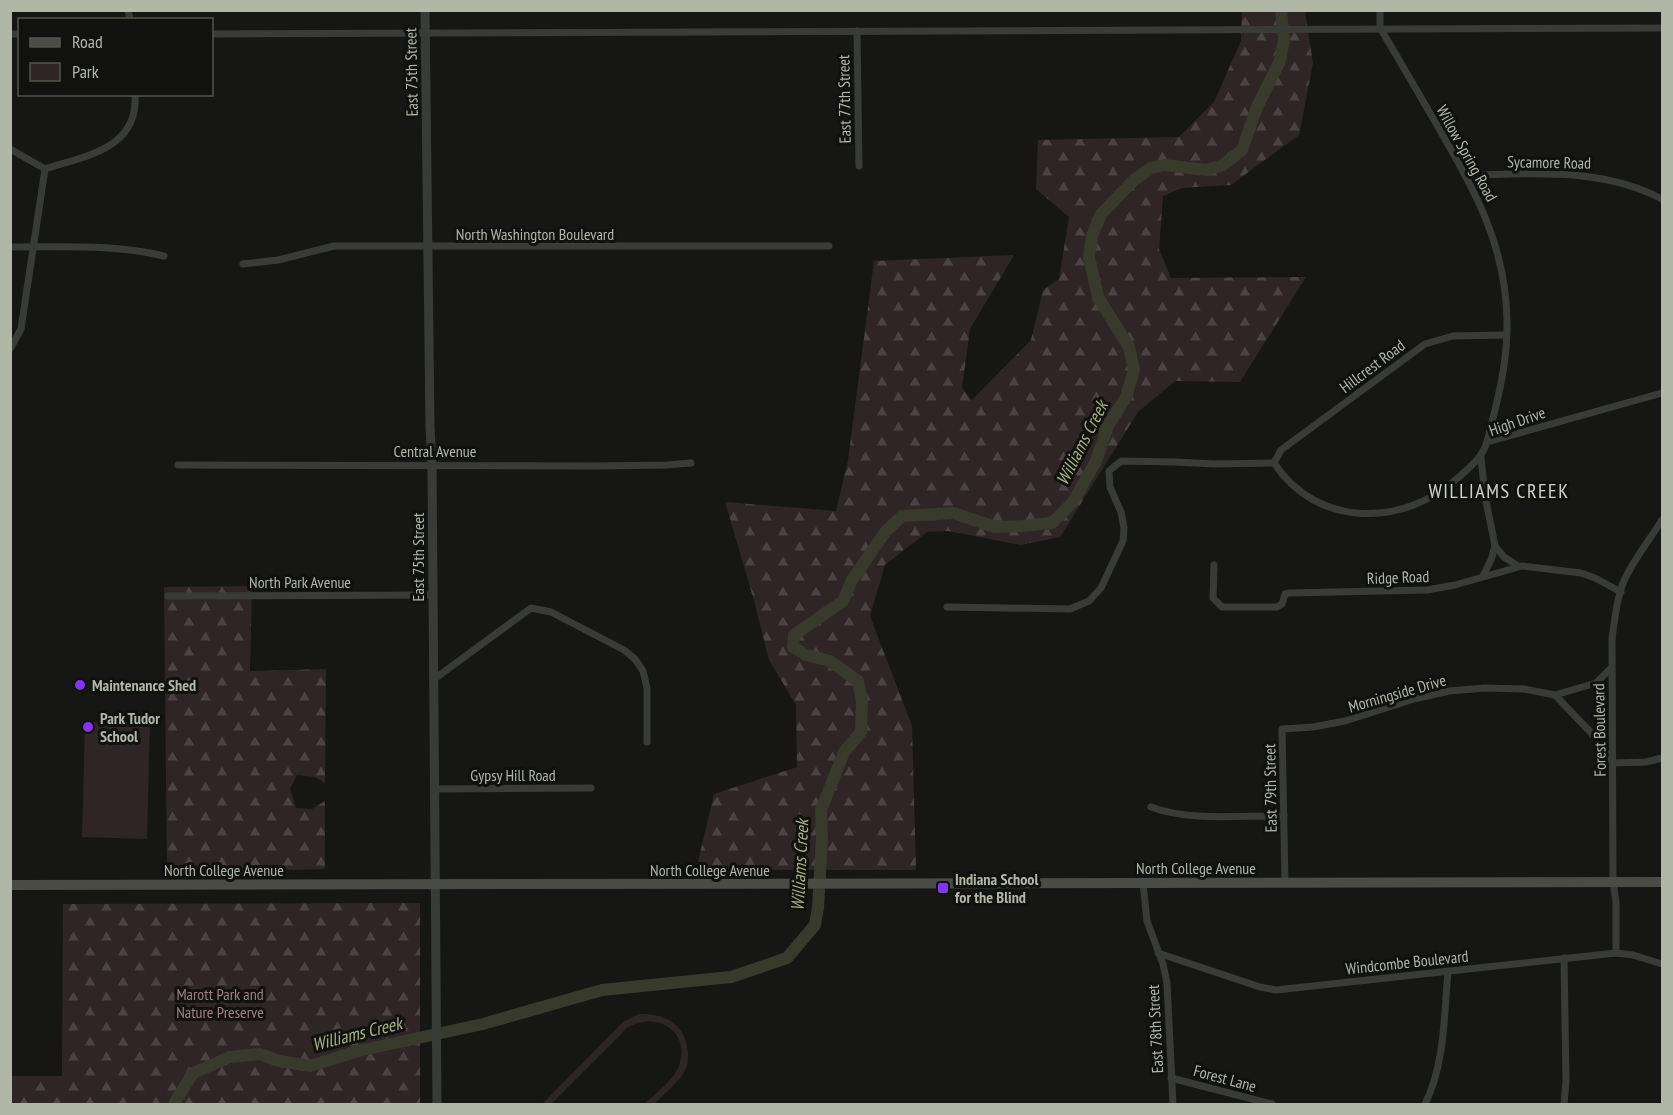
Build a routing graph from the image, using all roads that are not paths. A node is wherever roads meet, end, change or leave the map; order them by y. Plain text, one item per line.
1 (425, 10) edge
2 (1380, 10) edge
3 (1380, 28) junction
4 (1662, 28) edge
5 (856, 32) junction
6 (213, 34) edge
7 (425, 34) junction
8 (135, 96) edge
9 (10, 149) edge
10 (859, 166) dead end
11 (45, 169) junction
12 (1467, 175) junction
13 (1662, 199) edge
14 (829, 246) dead end
15 (10, 247) edge
16 (34, 247) junction
17 (429, 248) junction
18 (164, 256) dead end
19 (243, 264) dead end
20 (1506, 335) junction
21 (10, 349) edge
22 (1662, 393) edge
23 (1487, 442) junction
24 (1481, 457) junction
25 (691, 463) dead end
26 (1274, 463) junction
27 (432, 464) junction
28 (178, 465) dead end
29 (1662, 520) edge
30 (1494, 546) junction
31 (1214, 565) dead end
32 (1518, 566) junction
33 (1483, 576) junction
34 (1621, 592) junction
35 (168, 596) dead end
36 (433, 596) junction
37 (947, 607) dead end
38 (1611, 668) junction
39 (433, 680) junction
40 (1555, 695) junction
41 (1282, 729) joint
42 (647, 742) dead end
43 (1662, 758) edge
44 (1613, 763) junction
45 (591, 788) dead end
46 (435, 789) junction
47 (1151, 807) dead end
48 (1284, 816) junction
49 (1613, 882) junction
50 (1662, 882) edge
51 (1143, 883) junction
52 (1285, 883) junction
53 (10, 885) edge
54 (437, 885) junction
55 (1158, 952) junction
56 (1616, 953) junction
57 (1564, 958) junction
58 (1662, 964) edge
59 (1448, 971) junction
60 (1172, 1078) junction
61 (437, 1104) edge
62 (1173, 1104) edge
63 (1272, 1104) edge
64 (1425, 1104) edge
65 (1564, 1104) edge

1 - 7 street, East 75th Street
2 - 3 street
3 - 4 street
3 - 5 street
3 - 12 street, Willow Spring Road
5 - 7 street
5 - 10 street, East 77th Street
6 - 7 street
7 - 17 street, East 75th Street
8 - 11 street
9 - 11 street
11 - 16 street
12 - 13 street, Sycamore Road
12 - 20 street, Willow Spring Road
14 - 17 street, North Washington Boulevard
15 - 16 street
16 - 18 street
16 - 21 street
17 - 19 street, North Washington Boulevard
17 - 27 street, East 75th Street
20 - 23 street, Willow Spring Road
20 - 26 street, Hillcrest Road
22 - 23 street, High Drive
23 - 24 street, High Drive
24 - 26 street, High Drive
24 - 30 street
25 - 27 street, Central Avenue
26 - 37 street
27 - 28 street, Central Avenue
27 - 36 street, East 75th Street
29 - 34 street, Forest Boulevard
30 - 32 street
30 - 33 street
31 - 33 street, Ridge Road
32 - 33 street, Ridge Road
32 - 34 street, Ridge Road
34 - 38 street, Forest Boulevard
35 - 36 street, North Park Avenue
36 - 39 street, East 75th Street
38 - 40 street, Morningside Drive
38 - 44 street, Forest Boulevard
39 - 42 street
39 - 46 street, East 75th Street
40 - 41 street, Morningside Drive
40 - 44 street
41 - 48 street, East 79th Street
43 - 44 street
44 - 49 street, Forest Boulevard
45 - 46 street, Gypsy Hill Road
46 - 54 street, East 75th Street
47 - 48 street
48 - 52 street, East 79th Street
49 - 50 main road, North College Avenue
49 - 52 main road, North College Avenue
49 - 56 street, Forest Boulevard
51 - 52 main road, North College Avenue
51 - 54 main road, North College Avenue
51 - 55 street, East 78th Street
53 - 54 main road, North College Avenue
54 - 61 street, East 75th Street
55 - 59 street, Windcombe Boulevard
55 - 60 street, East 78th Street
56 - 57 street, Windcombe Boulevard
56 - 58 street, Windcombe Boulevard
57 - 59 street, Windcombe Boulevard
57 - 65 street
59 - 64 street
60 - 62 street, East 78th Street
60 - 63 street, Forest Lane

